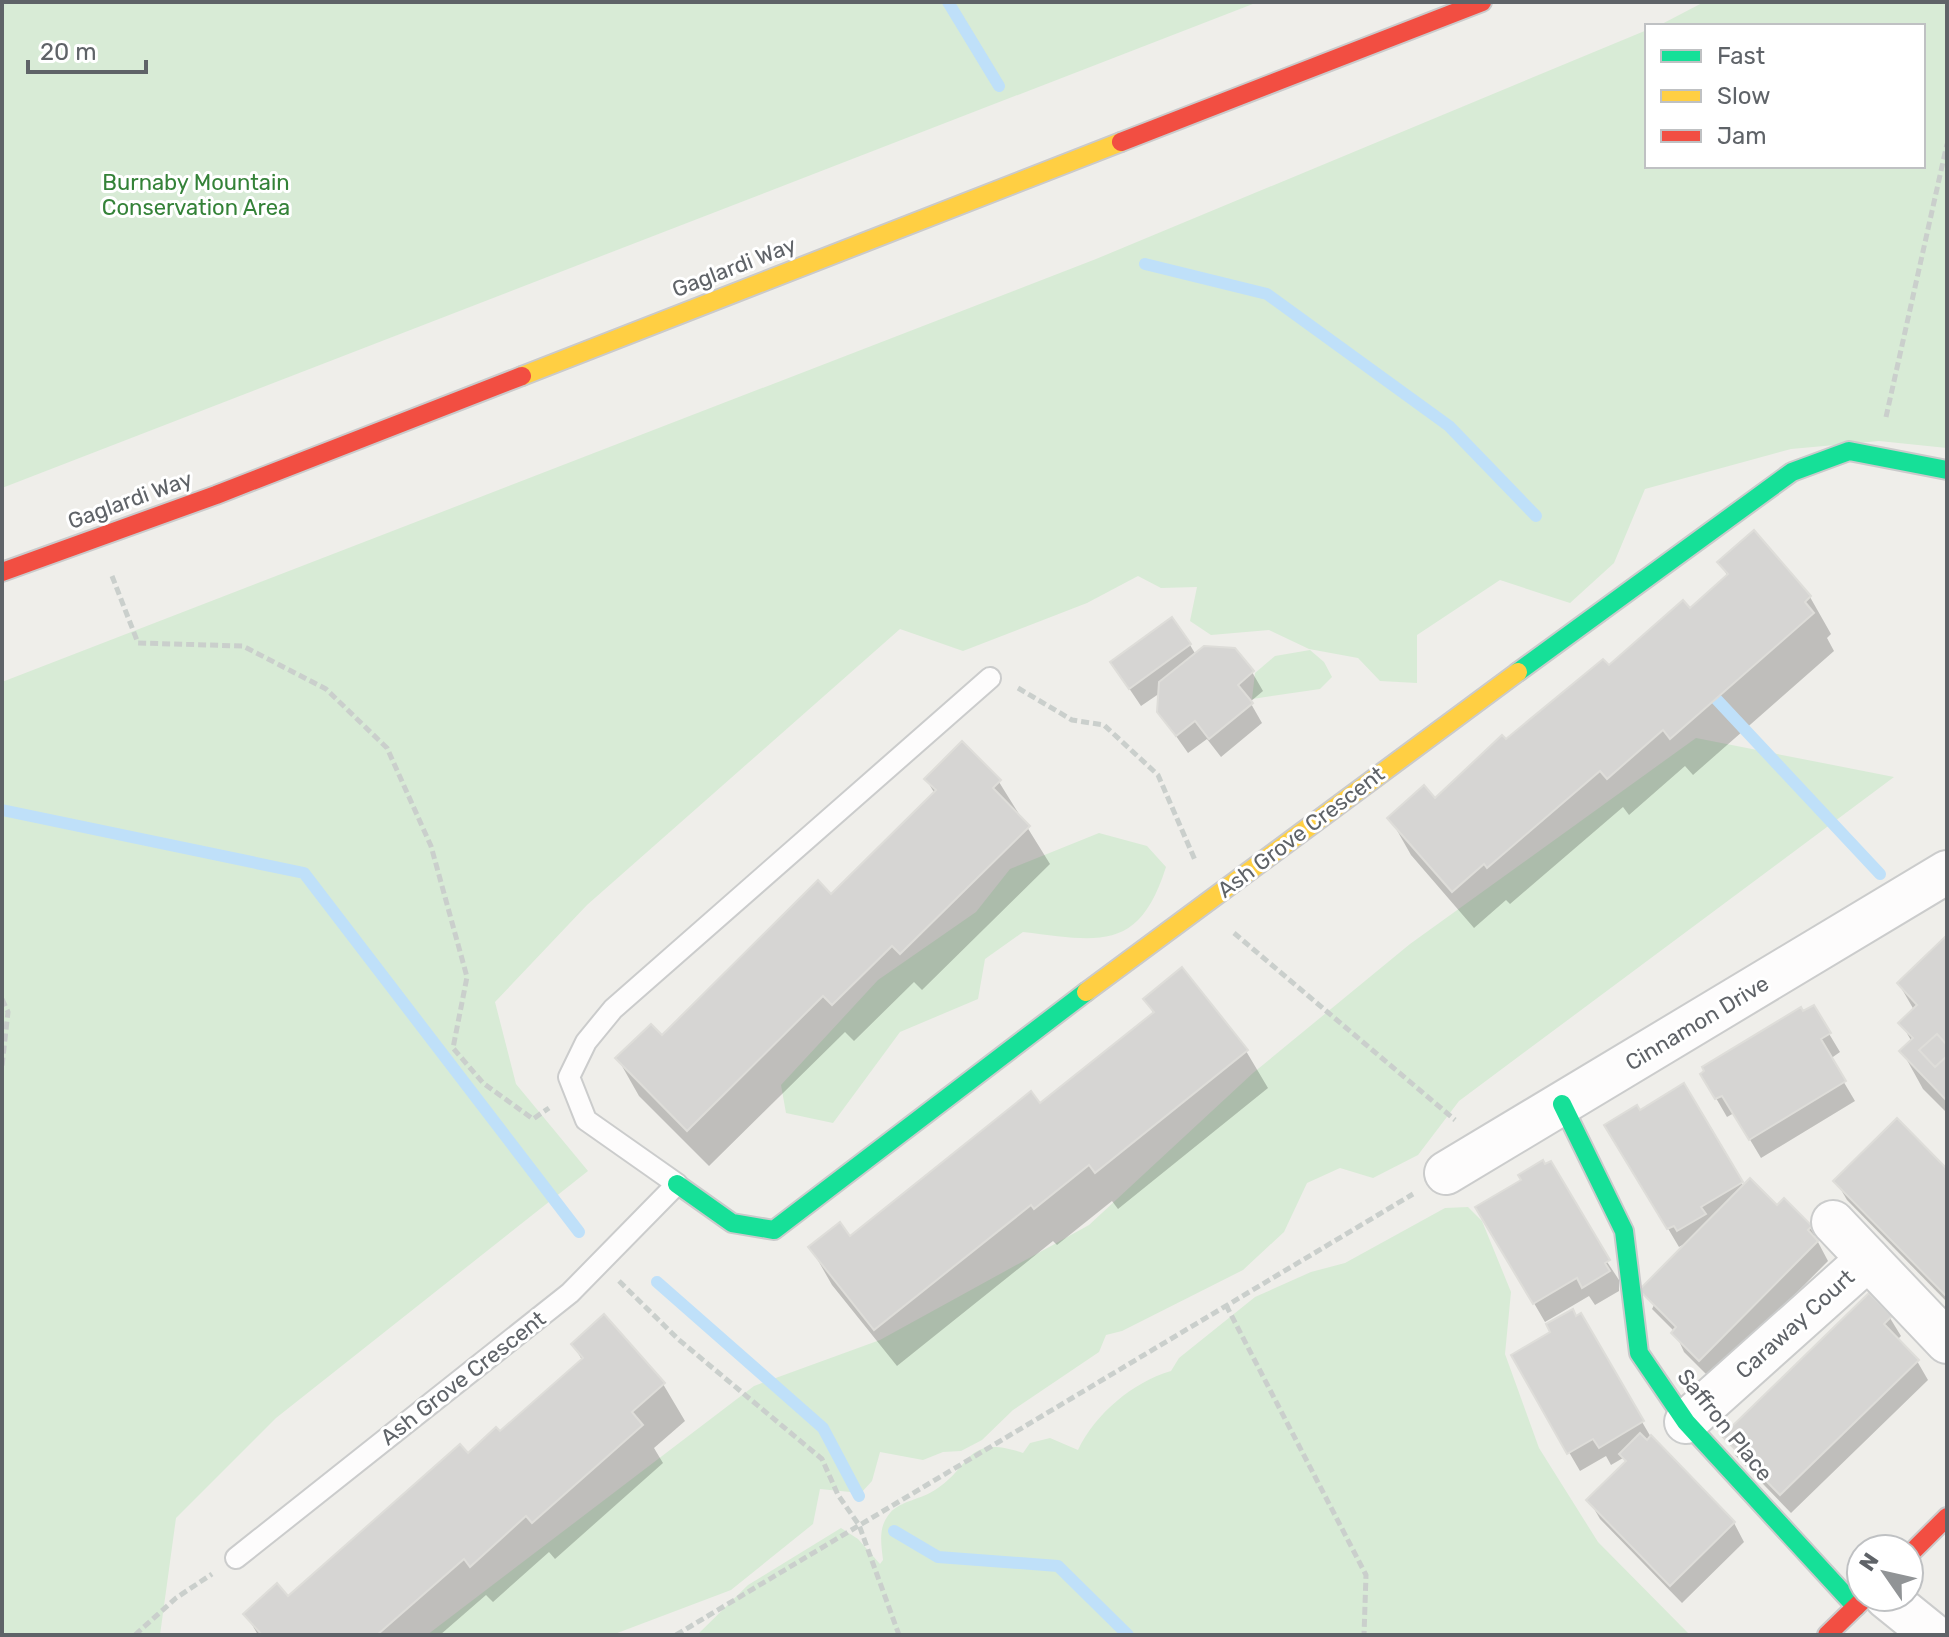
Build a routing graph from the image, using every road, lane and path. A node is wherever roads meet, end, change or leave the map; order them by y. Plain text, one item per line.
1 (1482, 2) edge
2 (1947, 144) edge
3 (1878, 456) junction
4 (1947, 470) edge
5 (98, 538) junction
6 (2, 572) edge
7 (990, 678) joint
8 (1197, 867) dead end
9 (1947, 872) edge
10 (1225, 925) dead end
11 (2, 999) edge
12 (2, 1066) edge
13 (574, 1090) junction
14 (1562, 1104) junction
15 (1490, 1147) junction
16 (1446, 1173) joint
17 (677, 1184) junction
18 (1833, 1222) dead end
19 (1868, 1259) junction
20 (600, 1263) junction
21 (1226, 1305) junction
22 (1947, 1342) edge
23 (1686, 1422) junction
24 (1947, 1517) edge
25 (859, 1525) junction
26 (1925, 1539) edge
27 (236, 1558) dead end
28 (212, 1574) dead end
29 (1845, 1579) edge
30 (1853, 1613) edge
31 (1893, 1613) edge
32 (135, 1635) edge
33 (676, 1635) edge
34 (899, 1635) edge
35 (1364, 1635) edge
36 (1827, 1635) edge
37 (1933, 1635) edge

1 - 5 street, Gaglardi Way
2 - 3 path
3 - 4 street, Ash Grove Crescent
3 - 17 street, Ash Grove Crescent
5 - 6 street, Gaglardi Way
5 - 13 path
7 - 8 path
7 - 13 lane
9 - 14 street, Cinnamon Drive
10 - 15 path
11 - 12 path
13 - 17 lane, Ash Grove Crescent
14 - 15 street, Cinnamon Drive
14 - 23 street, Saffron Place
15 - 16 street, Cinnamon Drive
16 - 21 path
17 - 20 lane, Ash Grove Crescent
18 - 19 street, Caraway Court
19 - 22 street, Caraway Court
19 - 23 street, Caraway Court
20 - 25 path
20 - 27 lane, Ash Grove Crescent
21 - 25 path
21 - 35 path
23 - 29 street, Saffron Place
24 - 26 street
25 - 33 path
25 - 34 path
28 - 32 path
30 - 36 street
31 - 37 street

